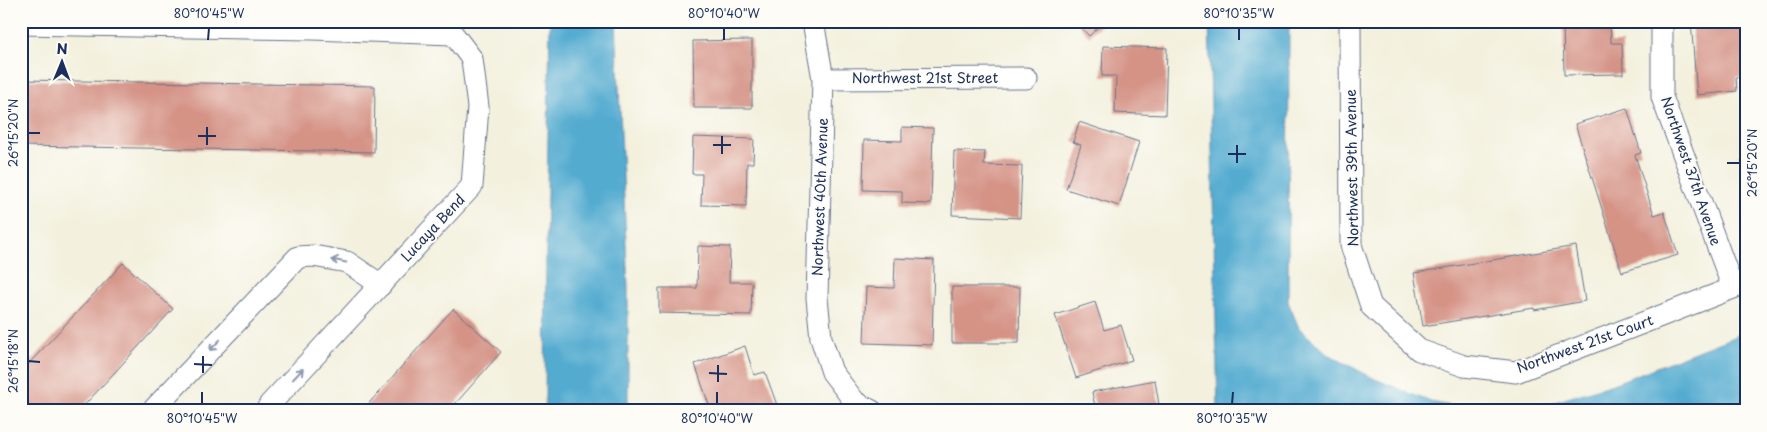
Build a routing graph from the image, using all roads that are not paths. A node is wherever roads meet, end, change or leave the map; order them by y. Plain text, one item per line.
1 (813, 21) edge
2 (1350, 21) edge
3 (1662, 21) edge
4 (21, 24) edge
5 (1026, 78) dead end
6 (823, 79) junction
7 (381, 284) junction
8 (1739, 285) edge
9 (1419, 350) joint
10 (152, 411) edge
11 (266, 411) edge
12 (872, 411) edge

1 - 6 street, Northwest 40th Avenue
2 - 9 street, Northwest 39th Avenue
3 - 8 street, Northwest 37th Avenue
4 - 7 street, Lucaya Bend
5 - 6 street, Northwest 21st Street
6 - 12 street, Northwest 40th Avenue
7 -> 10 street
11 -> 7 street, Lucaya Bend
8 - 9 street, Northwest 21st Court

